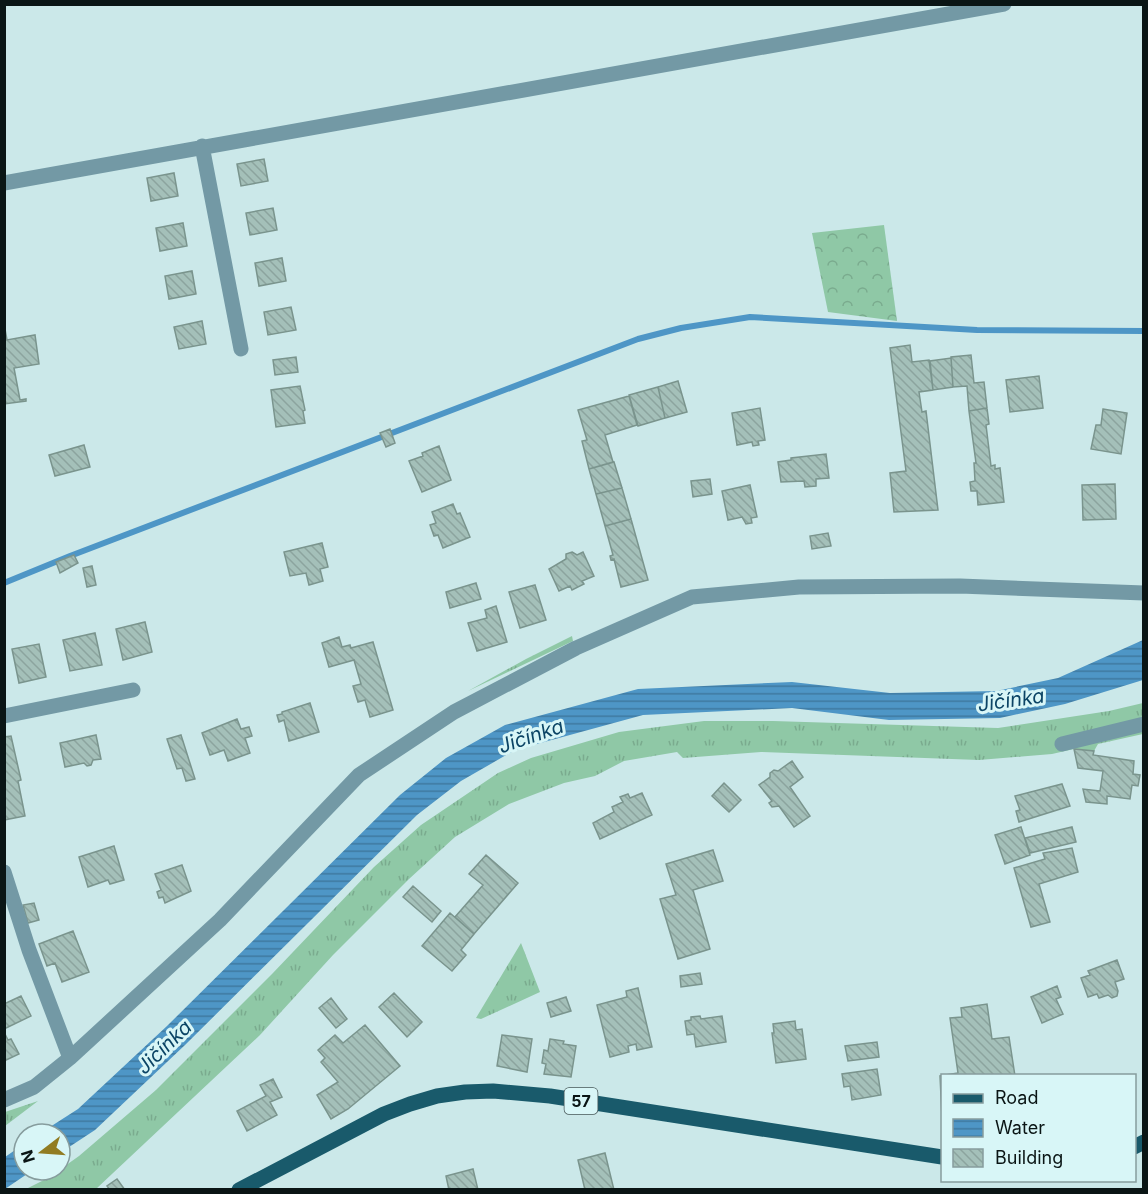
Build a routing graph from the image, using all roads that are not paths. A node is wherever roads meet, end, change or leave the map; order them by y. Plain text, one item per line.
1 (1004, 4) edge
2 (202, 146) junction
3 (4, 183) edge
4 (241, 349) dead end
5 (1143, 593) edge
6 (133, 690) dead end
7 (4, 716) edge
8 (1143, 724) edge
9 (1062, 744) dead end
10 (4, 872) edge
11 (70, 1058) junction
12 (4, 1100) edge
13 (941, 1157) edge
14 (238, 1190) edge

1 - 2 street
2 - 3 street
2 - 4 street
5 - 11 street
6 - 7 street
8 - 9 street
10 - 11 street
11 - 12 street
13 - 14 main road, 57

